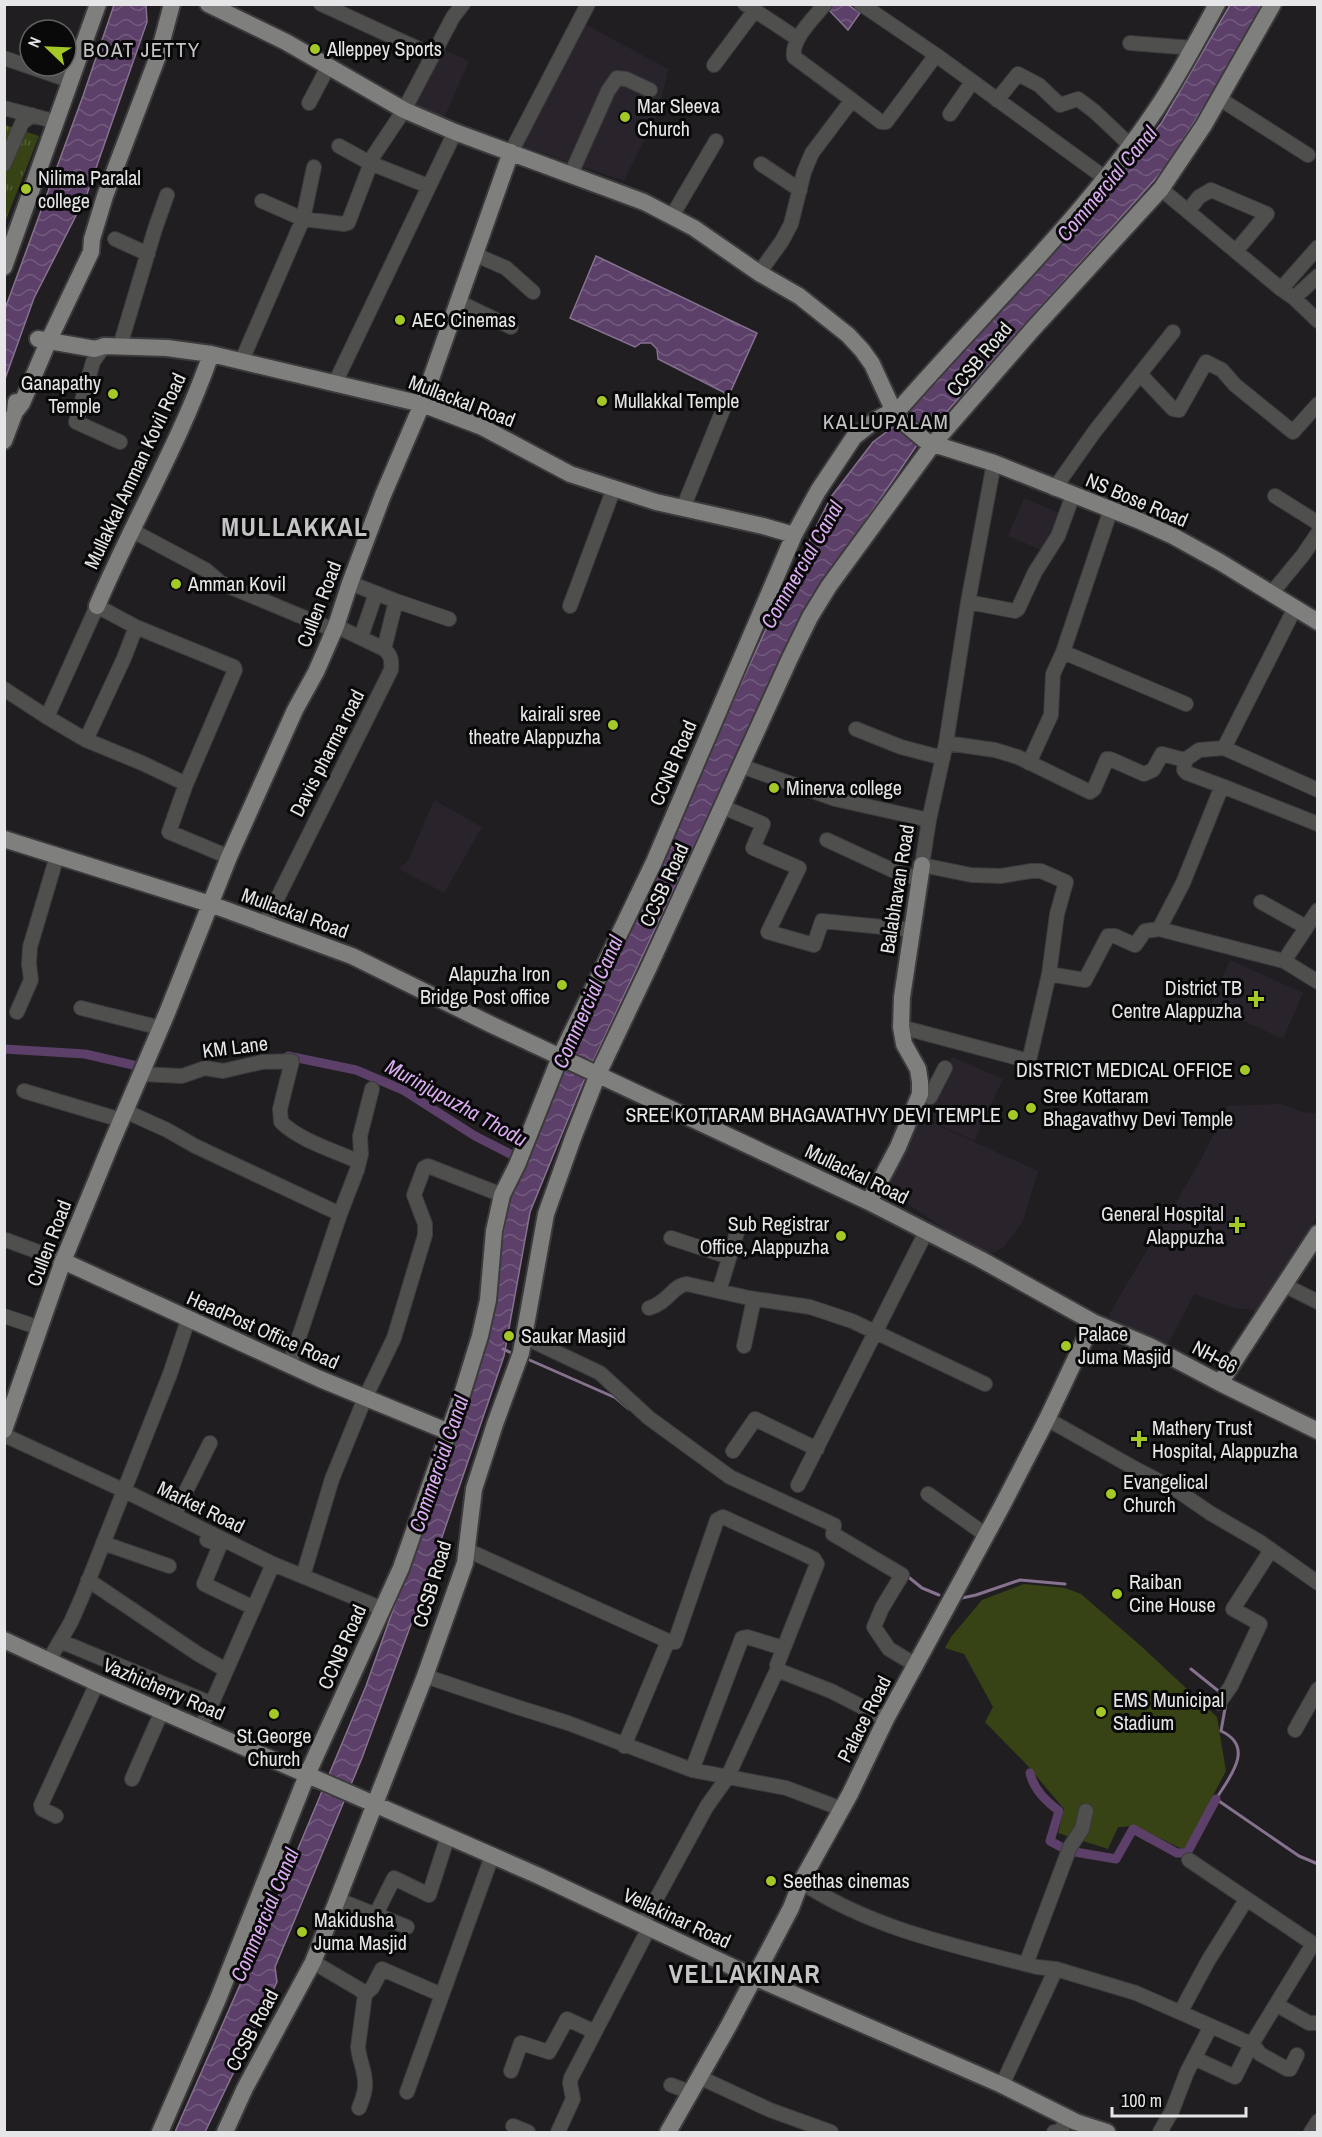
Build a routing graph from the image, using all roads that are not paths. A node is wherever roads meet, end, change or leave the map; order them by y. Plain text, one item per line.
1 (98, 4) edge
2 (172, 4) edge
3 (208, 4) edge
4 (321, 4) edge
5 (463, 4) edge
6 (588, 4) edge
7 (825, 4) edge
8 (861, 4) edge
9 (1217, 4) edge
10 (1273, 4) edge
11 (750, 8) edge
12 (798, 39) junction
13 (1130, 44) dead end
14 (1193, 48) junction
15 (936, 55) junction
16 (432, 56) junction
17 (4, 58) edge
18 (714, 65) dead end
19 (328, 67) junction
20 (71, 81) junction
21 (972, 82) junction
22 (650, 90) dead end
23 (1220, 99) junction
24 (852, 100) junction
25 (997, 100) junction
26 (309, 104) dead end
27 (4, 108) edge
28 (404, 110) junction
29 (950, 114) dead end
30 (32, 115) junction
31 (57, 122) junction
32 (455, 132) junction
33 (716, 141) dead end
34 (1130, 145) junction
35 (339, 147) dead end
36 (511, 152) junction
37 (1308, 154) dead end
38 (370, 163) junction
39 (4, 164) edge
40 (761, 164) dead end
41 (314, 167) dead end
42 (571, 174) junction
43 (1105, 178) junction
44 (428, 186) junction
45 (1161, 189) junction
46 (800, 190) junction
47 (167, 195) dead end
48 (262, 201) dead end
49 (1188, 211) junction
50 (672, 216) junction
51 (303, 219) junction
52 (115, 239) dead end
53 (1317, 247) edge
54 (1236, 251) junction
55 (148, 254) junction
56 (476, 255) junction
57 (4, 267) edge
58 (759, 273) junction
59 (1317, 276) edge
60 (1281, 289) junction
61 (533, 292) dead end
62 (1294, 298) junction
63 (459, 302) junction
64 (1317, 321) edge
65 (511, 327) dead end
66 (1173, 333) dead end
67 (45, 336) junction
68 (112, 346) junction
69 (211, 354) junction
70 (242, 360) junction
71 (1140, 374) junction
72 (335, 383) junction
73 (727, 400) dead end
74 (422, 404) junction
75 (1317, 404) edge
76 (895, 413) junction
77 (4, 441) edge
78 (120, 442) dead end
79 (930, 443) junction
80 (994, 463) junction
81 (614, 488) junction
82 (1054, 489) junction
83 (1073, 495) junction
84 (1275, 496) dead end
85 (683, 508) junction
86 (1111, 509) junction
87 (1317, 523) edge
88 (131, 530) junction
89 (1317, 533) edge
90 (794, 535) junction
91 (350, 583) junction
92 (376, 593) junction
93 (1271, 594) junction
94 (396, 601) junction
95 (968, 602) junction
96 (96, 606) junction
97 (570, 606) dead end
98 (1295, 608) junction
99 (449, 619) dead end
100 (1317, 622) edge
101 (136, 627) junction
102 (335, 628) junction
103 (361, 637) junction
104 (384, 648) junction
105 (1063, 652) junction
106 (4, 688) edge
107 (1186, 704) dead end
108 (47, 717) junction
109 (856, 729) dead end
110 (86, 740) junction
111 (946, 743) junction
112 (1224, 748) junction
113 (943, 758) junction
114 (1185, 759) junction
115 (1029, 763) junction
116 (741, 766) junction
117 (186, 784) junction
118 (1222, 786) junction
119 (1317, 790) edge
120 (723, 807) junction
121 (929, 820) junction
122 (1317, 824) edge
123 (4, 839) edge
124 (827, 840) dead end
125 (57, 856) junction
126 (229, 857) junction
127 (921, 872) junction
128 (1261, 902) dead end
129 (210, 904) junction
130 (1317, 910) edge
131 (265, 923) junction
132 (1306, 927) junction
133 (1159, 929) junction
134 (913, 930) junction
135 (1284, 961) junction
136 (1049, 974) junction
137 (1317, 982) edge
138 (81, 1008) dead end
139 (17, 1012) dead end
140 (901, 1027) junction
141 (160, 1028) junction
142 (561, 1058) junction
143 (143, 1068) junction
144 (945, 1068) dead end
145 (596, 1073) junction
146 (372, 1089) dead end
147 (24, 1091) dead end
148 (920, 1094) junction
149 (123, 1115) junction
150 (359, 1162) junction
151 (502, 1195) junction
152 (869, 1202) junction
153 (340, 1214) junction
154 (739, 1226) dead end
155 (926, 1232) junction
156 (1317, 1233) edge
157 (671, 1239) dead end
158 (6, 1240) edge
159 (729, 1257) junction
160 (63, 1261) junction
161 (1284, 1285) junction
162 (719, 1291) junction
163 (754, 1299) junction
164 (1317, 1302) edge
165 (649, 1308) dead end
166 (4, 1316) edge
167 (188, 1320) junction
168 (1093, 1322) junction
169 (40, 1328) junction
170 (875, 1332) junction
171 (744, 1346) dead end
172 (521, 1350) junction
173 (290, 1364) junction
174 (1220, 1383) junction
175 (985, 1384) dead end
176 (365, 1398) junction
177 (1047, 1419) junction
178 (4, 1430) edge
179 (1317, 1431) edge
180 (448, 1432) junction
181 (4, 1436) edge
182 (210, 1443) dead end
183 (817, 1449) junction
184 (733, 1452) dead end
185 (798, 1485) dead end
186 (123, 1490) junction
187 (928, 1494) dead end
188 (174, 1515) junction
189 (986, 1535) junction
190 (202, 1538) dead end
191 (103, 1543) junction
192 (467, 1550) junction
193 (1271, 1550) junction
194 (273, 1564) junction
195 (169, 1566) dead end
196 (303, 1576) junction
197 (88, 1580) junction
198 (1317, 1583) edge
199 (254, 1608) junction
200 (382, 1608) junction
201 (4, 1640) edge
202 (60, 1641) junction
203 (668, 1641) junction
204 (783, 1648) junction
205 (49, 1660) junction
206 (916, 1665) junction
207 (778, 1668) junction
208 (226, 1670) junction
209 (425, 1676) junction
210 (97, 1683) junction
211 (1317, 1689) edge
212 (210, 1703) junction
213 (1218, 1703) dead end
214 (162, 1711) junction
215 (886, 1719) junction
216 (201, 1728) junction
217 (1295, 1730) dead end
218 (624, 1746) junction
219 (692, 1770) junction
220 (312, 1777) junction
221 (727, 1778) junction
222 (132, 1779) dead end
223 (368, 1802) junction
224 (842, 1809) junction
225 (1086, 1812) dead end
226 (56, 1816) dead end
227 (448, 1836) junction
228 (492, 1856) junction
229 (1189, 1860) dead end
230 (801, 1882) junction
231 (336, 1899) junction
232 (1246, 1900) junction
233 (376, 1914) junction
234 (645, 1926) junction
235 (406, 1927) dead end
236 (1315, 1946) edge
237 (313, 1962) junction
238 (1026, 1964) junction
239 (1056, 1969) junction
240 (754, 1977) junction
241 (365, 1994) junction
242 (442, 1995) junction
243 (1278, 2005) junction
244 (1181, 2012) junction
245 (1317, 2023) edge
246 (1211, 2026) junction
247 (595, 2032) junction
248 (1252, 2043) junction
249 (1297, 2055) dead end
250 (1194, 2058) junction
251 (511, 2071) dead end
252 (699, 2077) junction
253 (671, 2085) dead end
254 (1002, 2085) junction
255 (407, 2092) dead end
256 (690, 2092) junction
257 (359, 2108) dead end
258 (1317, 2121) edge
259 (1071, 2124) edge
260 (513, 2126) dead end
261 (160, 2133) edge
262 (225, 2133) edge
263 (528, 2133) edge
264 (558, 2133) edge
265 (668, 2133) edge
266 (831, 2133) edge
267 (1054, 2133) edge
268 (1107, 2133) edge
269 (1160, 2133) edge
270 (1311, 2133) edge

1 - 20 main road
2 - 67 main road
3 - 19 main road
4 - 16 street
5 - 16 street
6 - 36 street
7 - 12 street
8 - 15 street
9 - 14 main road, CCNB Road
10 - 23 main road, CCSB Road
11 - 12 street
11 - 18 street
12 - 24 street
13 - 14 street
14 - 34 main road, CCNB Road
15 - 21 street
15 - 24 street
16 - 28 street
17 - 20 street
19 - 26 street
19 - 28 main road
20 - 31 main road
21 - 25 street
21 - 29 street
22 - 42 street
23 - 37 street
23 - 45 main road, CCSB Road
24 - 46 street
25 - 34 street
25 - 43 street
27 - 30 street
28 - 32 main road
28 - 38 street
30 - 31 street
30 - 39 street
31 - 57 main road
32 - 36 main road
32 - 44 street
33 - 50 street
34 - 43 main road, CCNB Road
35 - 38 street
36 - 42 main road
36 - 56 main road, Cullen Road
38 - 44 street
38 - 51 street
40 - 46 street
41 - 51 street
42 - 50 main road
43 - 76 main road, CCNB Road
44 - 72 street
45 - 49 street
45 - 79 main road, CCSB Road
46 - 58 street
47 - 55 street
48 - 51 street
49 - 54 street
49 - 54 street
50 - 58 main road
51 - 70 street
52 - 55 street
53 - 60 street
54 - 60 street
55 - 68 street
56 - 61 street
56 - 63 main road, Cullen Road
58 - 76 main road
59 - 62 street
60 - 62 street
62 - 64 street
63 - 65 street
63 - 74 main road, Cullen Road
66 - 71 street
67 - 68 main road, Mullackal Road
67 - 77 main road
68 - 69 main road, Mullackal Road
68 - 78 street
69 - 70 main road, Mullackal Road
69 - 88 main road, Mullakkal Amman Kovil Road
70 - 72 main road, Mullackal Road
71 - 75 street
71 - 82 street
72 - 74 main road, Mullackal Road
73 - 85 street
74 - 81 main road, Mullackal Road
74 - 91 main road, Cullen Road
76 - 79 main road
76 - 90 main road, CCNB Road
79 - 80 main road, NS Bose Road
79 - 116 main road, CCSB Road
80 - 82 main road, NS Bose Road
80 - 95 street, Balabhavan Road
81 - 85 main road, Mullackal Road
81 - 97 street
82 - 83 main road, NS Bose Road
83 - 86 main road, NS Bose Road
83 - 95 street
84 - 87 street
85 - 90 main road, Mullackal Road
86 - 93 main road, NS Bose Road
86 - 105 street
88 - 96 main road, Mullakkal Amman Kovil Road
88 - 102 street
89 - 93 street
90 - 142 main road, CCNB Road
91 - 92 street
91 - 102 main road, Cullen Road
92 - 94 street
92 - 103 street
93 - 98 main road, NS Bose Road
94 - 99 street
94 - 104 street
95 - 111 street, Balabhavan Road
96 - 101 street
96 - 108 street
98 - 100 main road, NS Bose Road
98 - 112 street
101 - 110 street
101 - 117 street
102 - 103 street
102 - 126 main road, Cullen Road
103 - 104 street
104 - 131 street, Davis pharma road
105 - 107 street
105 - 115 street
106 - 108 street
108 - 110 street
109 - 113 street
110 - 117 street
111 - 113 street, Balabhavan Road
111 - 115 street
112 - 114 street
112 - 119 street
113 - 121 street, Balabhavan Road
114 - 115 street
114 - 118 street
116 - 120 main road, CCSB Road
116 - 121 street
117 - 126 street
118 - 122 street
118 - 133 street
120 - 134 street
120 - 145 main road, CCSB Road
121 - 127 street, Balabhavan Road
123 - 125 main road, Mullackal Road
124 - 127 street
125 - 129 main road, Mullackal Road
125 - 139 street
126 - 129 main road, Cullen Road
127 - 134 main road, Balabhavan Road
127 - 136 street
128 - 132 street
129 - 131 main road, Mullackal Road
129 - 141 main road, Cullen Road
130 - 132 street
131 - 142 main road, Mullackal Road
132 - 135 street
133 - 135 street
133 - 136 street
134 - 140 main road, Balabhavan Road
135 - 137 street
136 - 140 street
138 - 141 street
140 - 148 main road, Balabhavan Road
141 - 143 main road, Cullen Road
142 - 145 main road, Mullackal Road
142 - 151 main road, CCNB Road
143 - 149 main road, Cullen Road
143 - 150 street, KM Lane
144 - 148 street
145 - 152 main road, Mullackal Road
145 - 172 main road, CCSB Road
146 - 150 street
147 - 149 street
148 - 152 main road
149 - 153 street
149 - 160 main road, Cullen Road
150 - 153 street
151 - 176 street
151 - 180 main road, CCNB Road
152 - 155 main road, Mullackal Road
153 - 173 street
154 - 159 street
155 - 168 main road, Mullackal Road
155 - 170 street
156 - 161 main road
157 - 159 street
158 - 160 street
159 - 162 street
160 - 167 main road, HeadPost Office Road
160 - 169 main road, Cullen Road
161 - 164 street
161 - 174 main road
162 - 163 street
162 - 165 street
163 - 170 street
163 - 171 street
166 - 169 street
167 - 173 main road, HeadPost Office Road
167 - 186 street
168 - 174 main road, NH-66
168 - 177 main road, Palace Road
169 - 178 main road, Cullen Road
170 - 175 street
170 - 183 street
172 - 192 main road, CCSB Road
172 - 206 street
173 - 176 main road, HeadPost Office Road
174 - 179 main road, NH-66
176 - 180 main road, HeadPost Office Road
176 - 196 street
177 - 189 main road, Palace Road
177 - 193 street
180 - 200 main road, CCNB Road
181 - 186 street, Market Road
182 - 188 street
183 - 184 street
183 - 185 street
186 - 188 street, Market Road
186 - 191 street
187 - 189 street
188 - 194 street, Market Road
189 - 206 main road, Palace Road
190 - 199 street
191 - 195 street
191 - 197 street
192 - 203 street
192 - 209 main road, CCSB Road
193 - 198 street
193 - 213 street
194 - 196 street, Market Road
194 - 199 street
196 - 200 street, Market Road
197 - 202 street
197 - 208 street
199 - 208 street
200 - 220 main road, CCNB Road
201 - 205 main road, Vazhicherry Road
202 - 205 street
202 - 212 street
203 - 204 street
203 - 218 street
204 - 207 street
204 - 219 street
205 - 210 main road, Vazhicherry Road
206 - 215 main road, Palace Road
207 - 215 street
207 - 221 street
208 - 212 street
209 - 218 street
209 - 223 main road, CCSB Road
210 - 214 main road, Vazhicherry Road
210 - 226 street
211 - 217 street
212 - 216 street
214 - 216 main road, Vazhicherry Road
214 - 222 street
215 - 224 main road, Palace Road
216 - 220 main road, Vazhicherry Road
218 - 219 street
219 - 221 street
220 - 223 main road, Vazhicherry Road
220 - 261 main road, CCNB Road
221 - 224 street
221 - 234 street
223 - 227 main road, Vellakinar Road
223 - 231 main road, CCSB Road
224 - 230 main road, Palace Road
225 - 238 street
227 - 228 main road, Vellakinar Road
227 - 233 street
228 - 234 main road, Vellakinar Road
228 - 242 street
229 - 232 street
230 - 238 street
230 - 240 main road, Palace Road
231 - 233 street
231 - 237 main road, CCSB Road
232 - 236 street
232 - 244 street
233 - 235 street
234 - 240 main road, Vellakinar Road
234 - 247 street
236 - 243 street
237 - 241 street
237 - 262 main road, CCSB Road
238 - 239 street
239 - 244 street
239 - 254 street
240 - 252 main road, Palace Road
240 - 254 main road, Vellakinar Road
241 - 242 street
241 - 257 street
242 - 255 street
243 - 245 street
243 - 248 street
244 - 246 street
246 - 248 street
246 - 250 street
247 - 251 street
247 - 264 street
248 - 249 street
248 - 250 street
250 - 269 street
252 - 256 main road, Palace Road
252 - 266 street
253 - 256 street
254 - 259 main road, Vellakinar Road
256 - 265 main road, Palace Road
258 - 270 street
259 - 267 street
259 - 268 main road, Vellakinar Road
260 - 263 street

